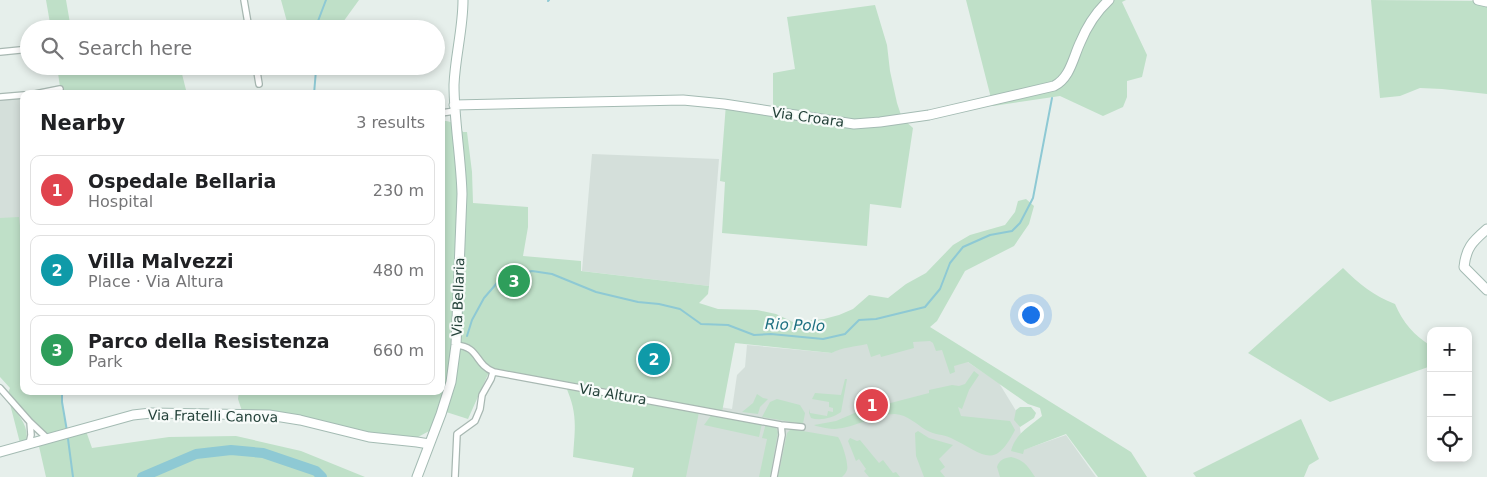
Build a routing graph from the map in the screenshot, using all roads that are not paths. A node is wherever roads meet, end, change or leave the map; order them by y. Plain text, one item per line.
1 (244, 0) edge
2 (463, 0) edge
3 (1109, 0) edge
4 (1478, 0) edge
5 (1487, 2) edge
6 (247, 20) edge
7 (20, 50) dead end
8 (0, 52) edge
9 (258, 75) edge
10 (259, 84) dead end
11 (60, 89) dead end
12 (55, 90) edge
13 (20, 96) edge
14 (0, 98) edge
15 (455, 108) junction
16 (445, 112) edge
17 (1487, 229) edge
18 (1487, 290) edge
19 (456, 345) junction
20 (493, 372) junction
21 (0, 388) edge
22 (32, 424) junction
23 (781, 425) junction
24 (802, 427) dead end
25 (48, 439) junction
26 (33, 443) junction
27 (429, 444) junction
28 (0, 452) edge
29 (417, 477) edge
30 (455, 477) edge
31 (774, 477) edge

1 - 6 street
2 - 15 street, Via Bellaria
3 - 15 street, Via Croara
4 - 5 street
7 - 8 street
9 - 10 street
11 - 12 street
13 - 14 street
15 - 16 street
15 - 19 street, Via Bellaria
17 - 18 street
19 - 20 street
19 - 27 street, Via Bellaria
20 - 23 street, Via Altura
20 - 30 street
21 - 22 street
22 - 25 street
22 - 26 street
22 - 26 street
23 - 24 street, Via Altura
23 - 31 street
25 - 26 street, Via Fratelli Canova
25 - 27 street, Via Fratelli Canova
26 - 28 street, Via Fratelli Canova
27 - 29 street, Via Bellaria

